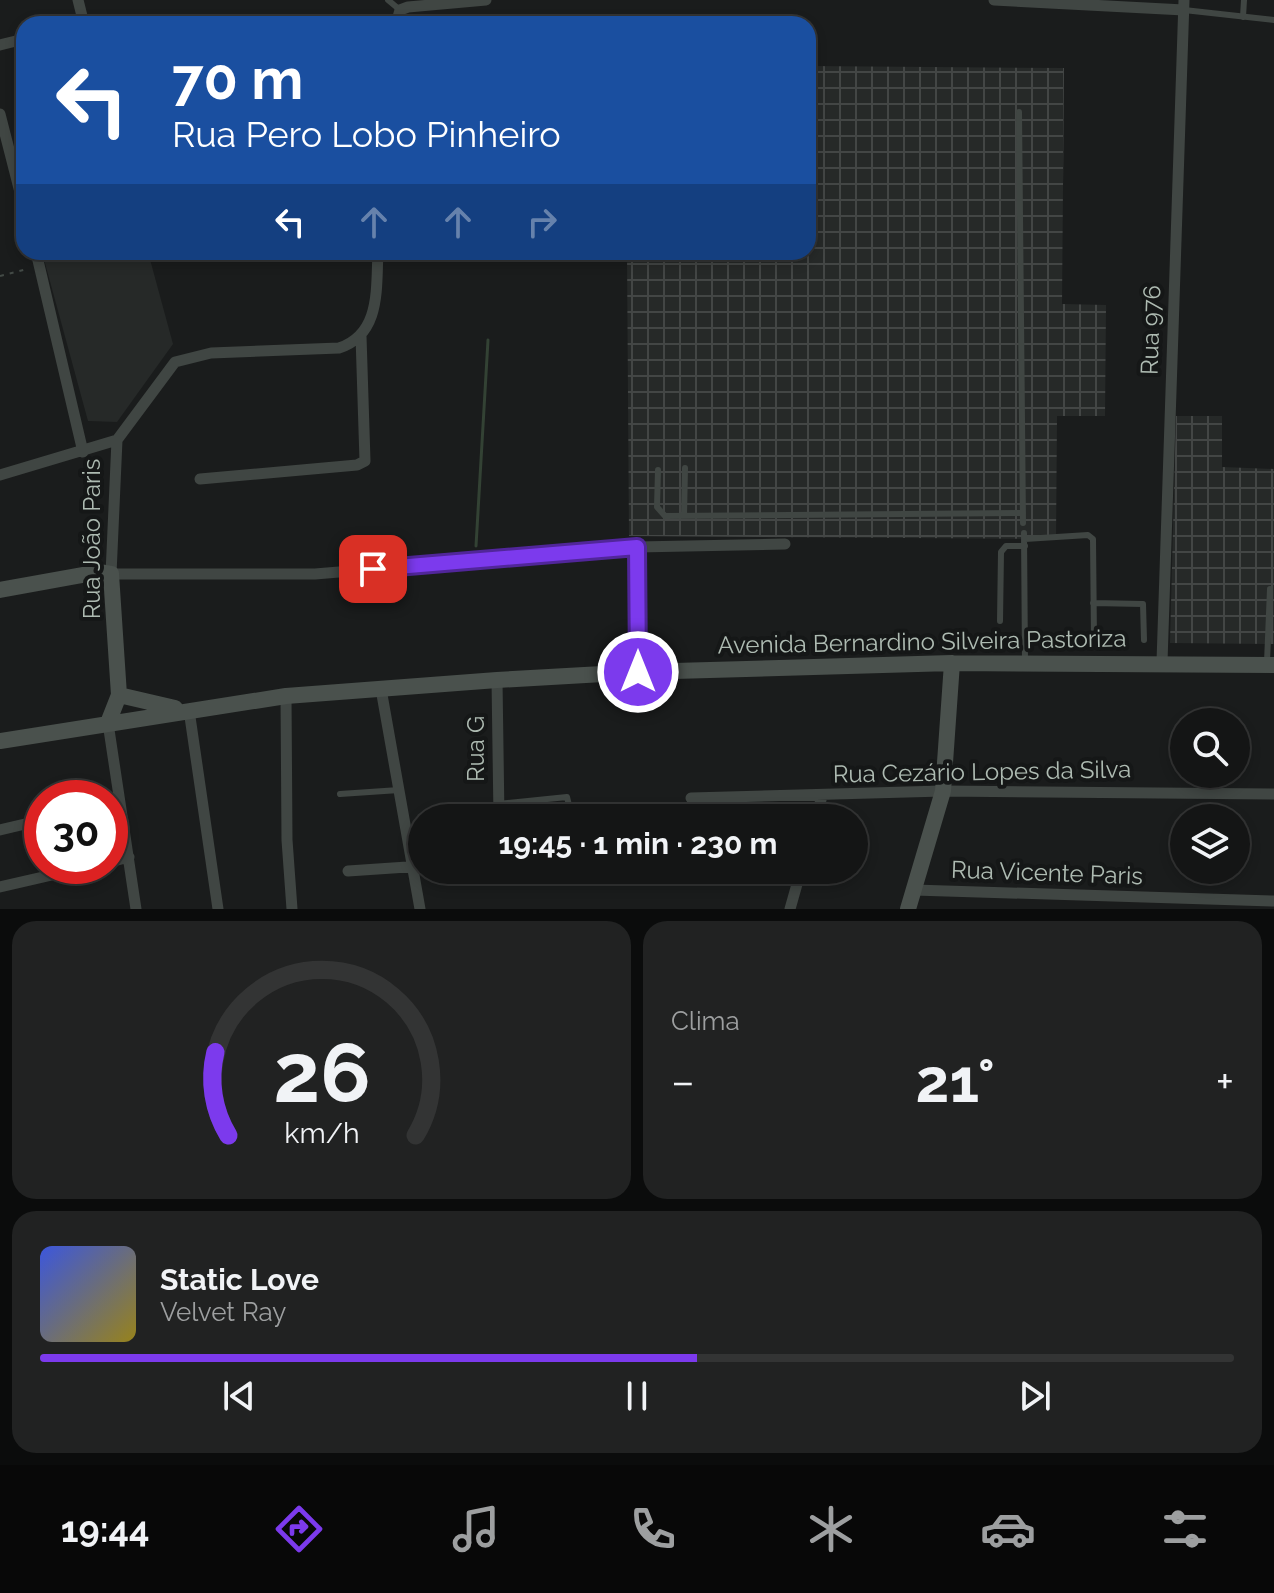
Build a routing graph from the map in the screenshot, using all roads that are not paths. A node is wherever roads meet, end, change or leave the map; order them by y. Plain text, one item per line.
1 (388, 0) edge
2 (486, 0) edge
3 (994, 0) edge
4 (1244, 0) edge
5 (1184, 5) edge
6 (400, 10) junction
7 (398, 16) edge
8 (1243, 17) junction
9 (1274, 20) edge
10 (1019, 112) dead end
11 (0, 114) edge
12 (16, 168) edge
13 (38, 260) edge
14 (377, 260) edge
15 (361, 336) junction
16 (117, 440) junction
17 (83, 452) junction
18 (685, 468) dead end
19 (658, 470) dead end
20 (0, 475) edge
21 (200, 479) dead end
22 (1023, 513) junction
23 (684, 516) junction
24 (1023, 523) dead end
25 (1024, 540) junction
26 (785, 544) dead end
27 (637, 547) junction
28 (111, 574) junction
29 (0, 579) edge
30 (37, 583) junction
31 (1270, 589) dead end
32 (0, 590) edge
33 (1093, 603) junction
34 (1000, 621) dead end
35 (1094, 640) dead end
36 (1144, 640) dead end
37 (1162, 662) junction
38 (952, 663) junction
39 (1025, 664) junction
40 (1270, 664) edge
41 (638, 672) junction
42 (497, 680) junction
43 (381, 689) junction
44 (119, 695) junction
45 (286, 696) junction
46 (189, 710) junction
47 (108, 723) junction
48 (0, 741) edge
49 (114, 780) edge
50 (399, 790) junction
51 (943, 791) junction
52 (340, 794) dead end
53 (1274, 794) edge
54 (822, 796) junction
55 (691, 798) dead end
56 (498, 804) joint
57 (569, 804) edge
58 (820, 804) edge
59 (24, 824) edge
60 (408, 826) edge
61 (0, 830) edge
62 (128, 853) edge
63 (129, 857) joint
64 (408, 867) edge
65 (348, 871) dead end
66 (24, 881) edge
67 (419, 884) edge
68 (797, 884) edge
69 (0, 887) edge
70 (914, 890) junction
71 (1015, 894) junction
72 (1163, 904) edge
73 (1273, 904) edge
74 (136, 909) edge
75 (218, 909) edge
76 (292, 909) edge
77 (420, 909) edge
78 (790, 909) edge
79 (908, 909) edge
80 (1011, 909) edge

1 - 6 lane
2 - 6 street
3 - 5 street
4 - 8 lane
5 - 8 lane
5 - 37 street, Rua 976
6 - 7 street
8 - 9 lane
10 - 22 lane
11 - 12 street
13 - 17 street
14 - 15 street
15 - 16 street, Rua João Paris
15 - 21 street
16 - 17 street
16 - 28 street, Rua João Paris
17 - 20 street
18 - 23 lane
19 - 23 lane
22 - 23 lane
22 - 24 lane
25 - 33 lane
25 - 34 lane
25 - 39 lane
26 - 27 street
27 - 28 street
27 - 41 street
28 - 30 main road
28 - 44 main road, Rua João Paris
29 - 30 main road
30 - 32 main road
31 - 40 lane
33 - 35 lane
33 - 36 lane
37 - 39 main road, Avenida Bernardino Silveira Pastoriza
37 - 40 main road, Avenida Bernardino Silveira Pastoriza
38 - 39 main road, Avenida Bernardino Silveira Pastoriza
38 - 41 main road, Avenida Bernardino Silveira Pastoriza
38 - 51 main road
41 - 42 main road, Avenida Bernardino Silveira Pastoriza
42 - 43 main road, Avenida Bernardino Silveira Pastoriza
42 - 56 street, Rua G
43 - 45 main road, Avenida Bernardino Silveira Pastoriza
43 - 50 street
44 - 46 main road, Avenida Bernardino Silveira Pastoriza
44 - 47 main road, Rua João Paris
45 - 46 main road, Avenida Bernardino Silveira Pastoriza
45 - 76 street
46 - 47 main road, Avenida Bernardino Silveira Pastoriza
46 - 75 street
47 - 48 main road, Avenida Bernardino Silveira Pastoriza
47 - 49 street
50 - 52 lane
50 - 60 street
51 - 53 street, Rua Cezário Lopes da Silva
51 - 54 street, Rua Cezário Lopes da Silva
51 - 70 main road
54 - 55 street, Rua Cezário Lopes da Silva
54 - 58 street
56 - 57 lane
59 - 61 street
62 - 63 street
63 - 74 street
64 - 65 street
66 - 69 street
67 - 77 street
68 - 78 street
70 - 71 street, Rua Vicente Paris
70 - 79 main road
71 - 72 street, Rua Vicente Paris
71 - 80 street
72 - 73 street, Rua Vicente Paris

